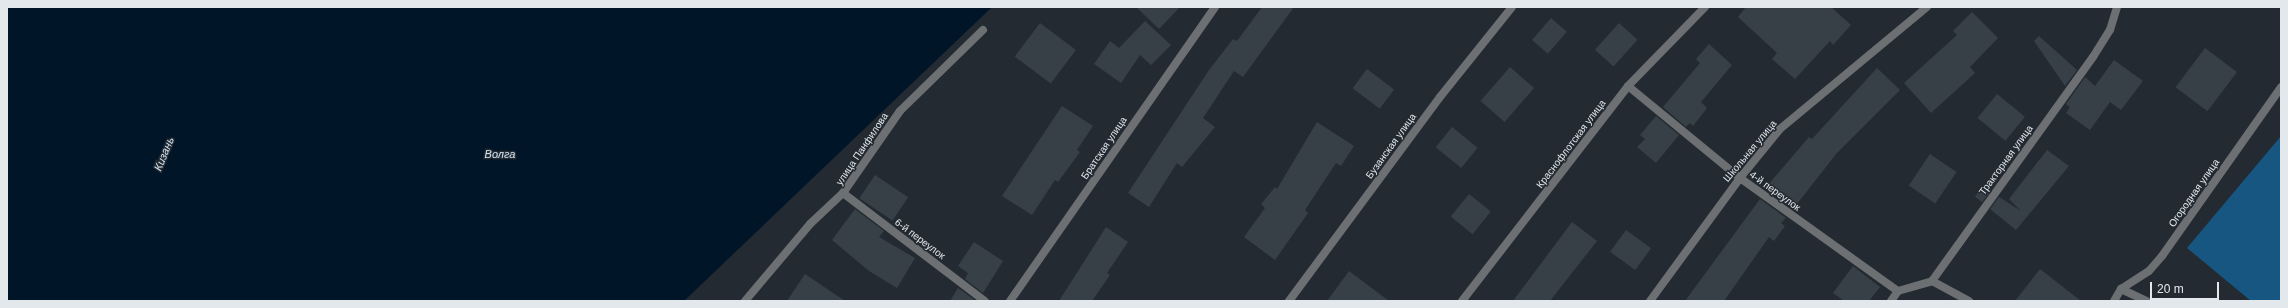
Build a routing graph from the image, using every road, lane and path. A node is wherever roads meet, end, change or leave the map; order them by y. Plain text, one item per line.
1 (1215, 7) edge
2 (1512, 7) edge
3 (1705, 7) edge
4 (2117, 7) edge
5 (1925, 8) edge
6 (983, 30) dead end
7 (1628, 86) junction
8 (2281, 87) edge
9 (1740, 178) junction
10 (843, 193) junction
11 (1932, 281) junction
12 (2121, 289) junction
13 (1898, 291) junction
14 (745, 301) edge
15 (985, 301) edge
16 (1010, 301) edge
17 (1289, 301) edge
18 (1462, 301) edge
19 (1650, 301) edge
20 (1890, 301) edge
21 (1969, 301) edge
22 (2114, 301) edge
23 (2147, 301) edge

1 - 16 street, Братская улица
2 - 17 street, Бузанская улица
3 - 7 street, Краснофлотская улица
4 - 11 street, Тракторная улица
5 - 9 street, Школьная улица
6 - 10 street, улица Панфилова
7 - 9 street, 4-й переулок
7 - 18 street, Краснофлотская улица
8 - 12 street, Огородная улица
9 - 13 street, 4-й переулок
9 - 19 street, Школьная улица
10 - 14 street, улица Панфилова
10 - 15 street, 6-й переулок
11 - 13 street
11 - 21 street
12 - 22 street, Огородная улица
12 - 23 street
13 - 20 street

